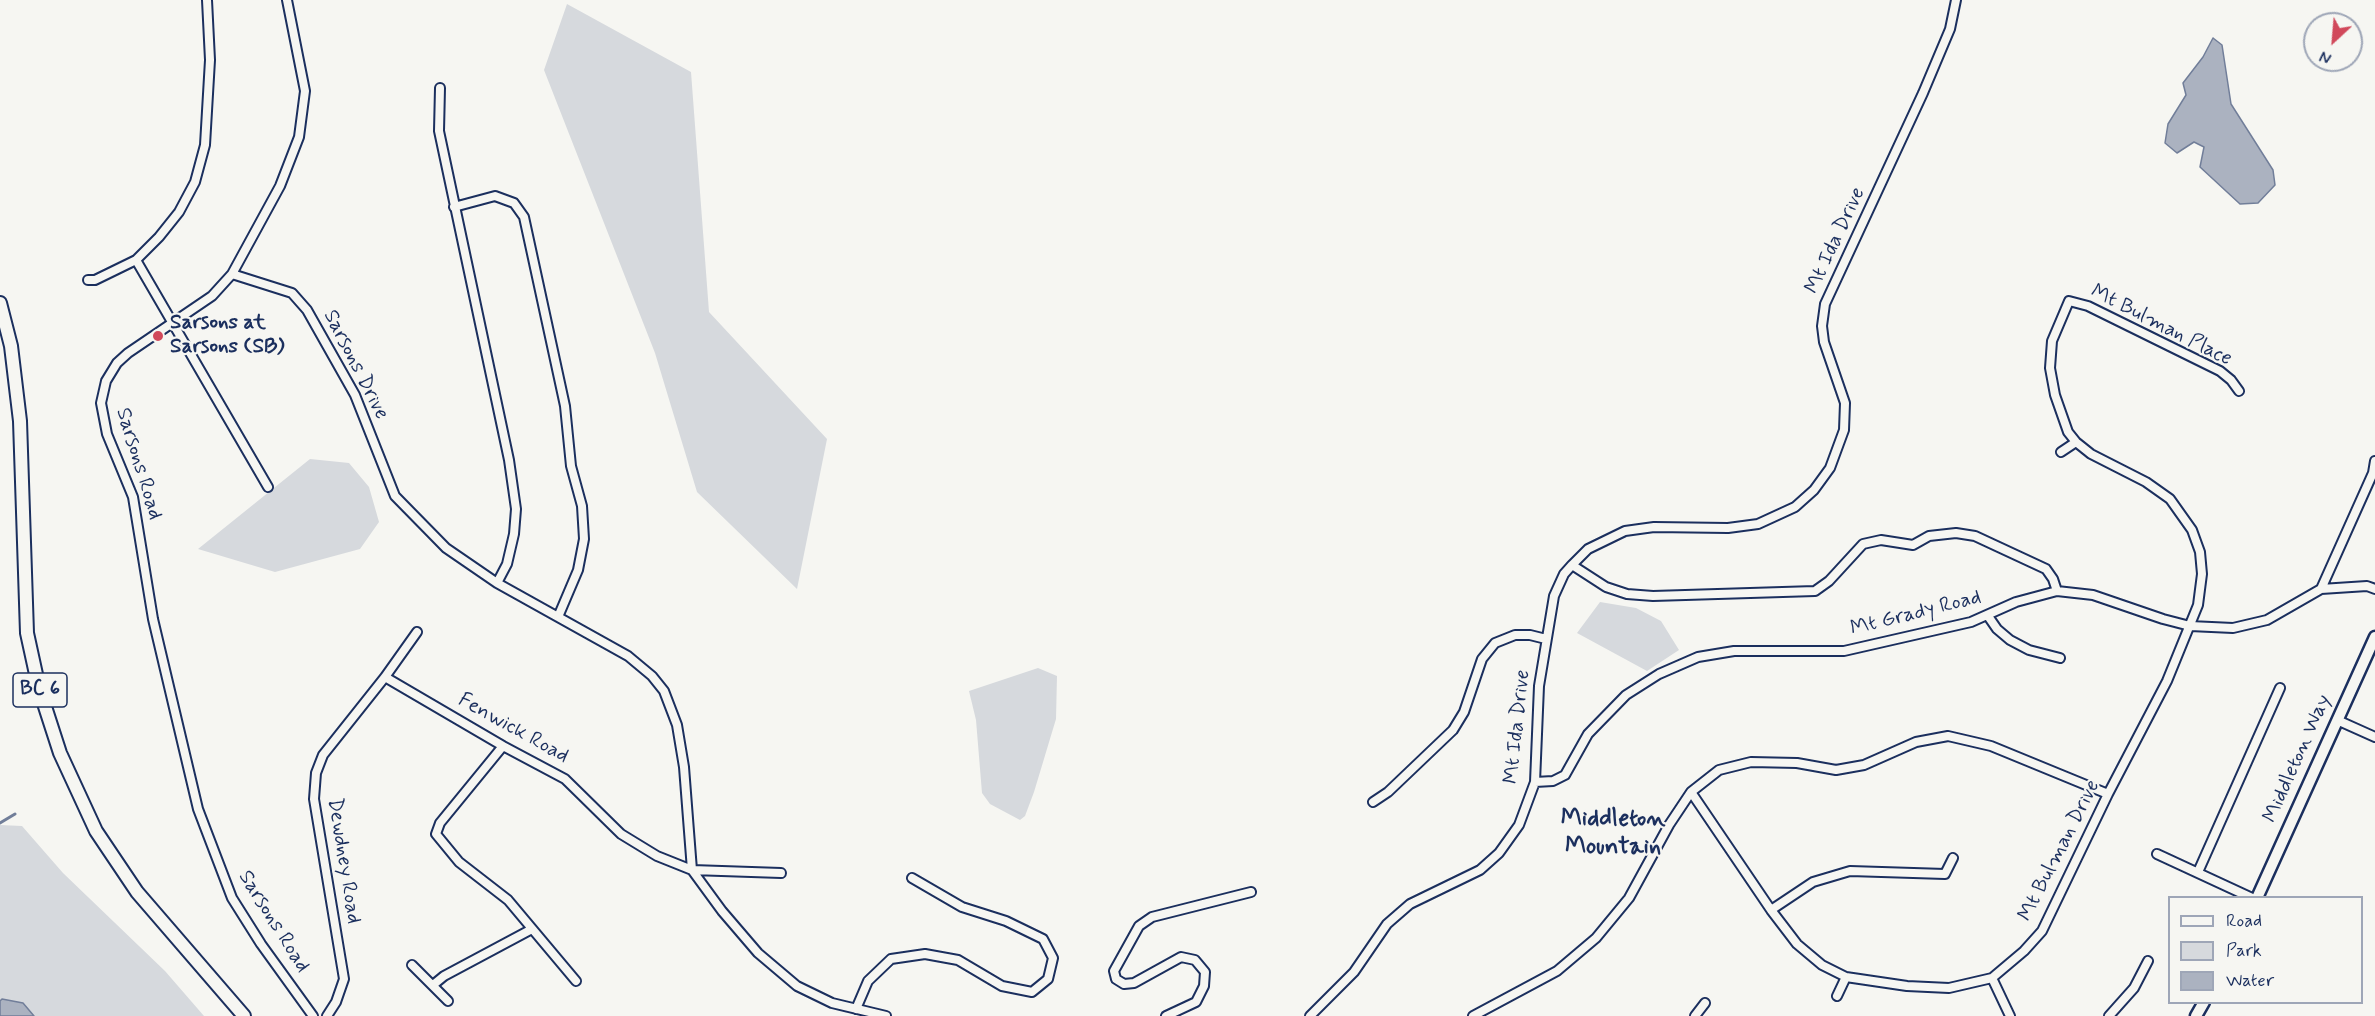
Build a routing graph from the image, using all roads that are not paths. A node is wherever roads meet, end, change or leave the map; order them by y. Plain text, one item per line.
1 (207, 0) edge
2 (287, 0) edge
3 (1956, 0) edge
4 (440, 88) dead end
5 (454, 207) junction
6 (136, 260) junction
7 (232, 274) junction
8 (88, 280) dead end
9 (0, 303) edge
10 (173, 322) junction
11 (2240, 391) dead end
12 (2076, 442) junction
13 (2061, 452) dead end
14 (2375, 461) edge
15 (268, 487) dead end
16 (1572, 565) junction
17 (496, 583) junction
18 (2375, 589) edge
19 (2321, 590) junction
20 (2057, 591) junction
21 (1988, 616) junction
22 (558, 617) junction
23 (2190, 626) junction
24 (417, 632) dead end
25 (2375, 637) edge
26 (1546, 639) junction
27 (2060, 658) dead end
28 (385, 677) junction
29 (2280, 688) dead end
30 (2337, 720) junction
31 (2375, 737) edge
32 (503, 746) junction
33 (1534, 782) junction
34 (1691, 792) junction
35 (2108, 794) junction
36 (1373, 802) dead end
37 (2157, 854) dead end
38 (1953, 858) dead end
39 (692, 870) junction
40 (2198, 872) junction
41 (781, 873) dead end
42 (912, 878) dead end
43 (1251, 892) dead end
44 (2250, 896) edge
45 (2257, 896) edge
46 (1771, 910) junction
47 (532, 929) junction
48 (2148, 961) dead end
49 (412, 965) dead end
50 (1846, 977) junction
51 (1992, 978) junction
52 (576, 981) dead end
53 (433, 985) junction
54 (1837, 996) dead end
55 (448, 1001) dead end
56 (1706, 1003) dead end
57 (856, 1009) junction
58 (244, 1016) edge
59 (313, 1016) edge
60 (327, 1016) edge
61 (886, 1016) edge
62 (1166, 1016) edge
63 (1310, 1016) edge
64 (1473, 1016) edge
65 (1695, 1016) edge
66 (2010, 1016) edge
67 (2109, 1016) edge

1 - 6 street
2 - 7 street, Sarsons Road
3 - 16 street, Mt Ida Drive
4 - 5 street
5 - 17 street
5 - 22 street
6 - 8 street
6 - 10 street
7 - 10 street, Sarsons Road
7 - 17 street, Sarsons Drive
9 - 58 main road, BC 6
10 - 15 street
10 - 59 street, Sarsons Road
11 - 12 street, Mt Bulman Place
12 - 13 street
12 - 23 street, Mt Bulman Place
14 - 19 street
16 - 20 street
16 - 26 street, Mt Ida Drive
17 - 22 street, Sarsons Drive
18 - 19 street, Mt Grady Road
19 - 23 street, Mt Grady Road
20 - 21 street, Mt Grady Road
20 - 23 street, Mt Grady Road
21 - 27 street
21 - 33 street, Mt Grady Road
22 - 39 street, Sarsons Drive
23 - 35 street, Mt Bulman Drive
24 - 28 street, Dewdney Road
25 - 30 street, Middleton Way
26 - 33 street, Mt Ida Drive
26 - 36 street
28 - 32 street, Fenwick Road
28 - 60 street, Dewdney Road
29 - 40 street
30 - 31 street
30 - 45 street, Middleton Way
32 - 39 street, Fenwick Road
32 - 47 street
33 - 63 street, Mt Ida Drive
34 - 35 street
34 - 46 street, Mt Bulman Drive
34 - 64 street
35 - 51 street, Mt Bulman Drive
37 - 40 street
38 - 46 street
39 - 41 street, Fenwick Road
39 - 57 street
40 - 44 street
42 - 57 street
43 - 62 street
46 - 50 street, Mt Bulman Drive
47 - 52 street
47 - 53 street
48 - 67 street
49 - 53 street
50 - 51 street, Mt Bulman Drive
50 - 54 street
51 - 66 street
53 - 55 street
56 - 65 street
57 - 61 street

